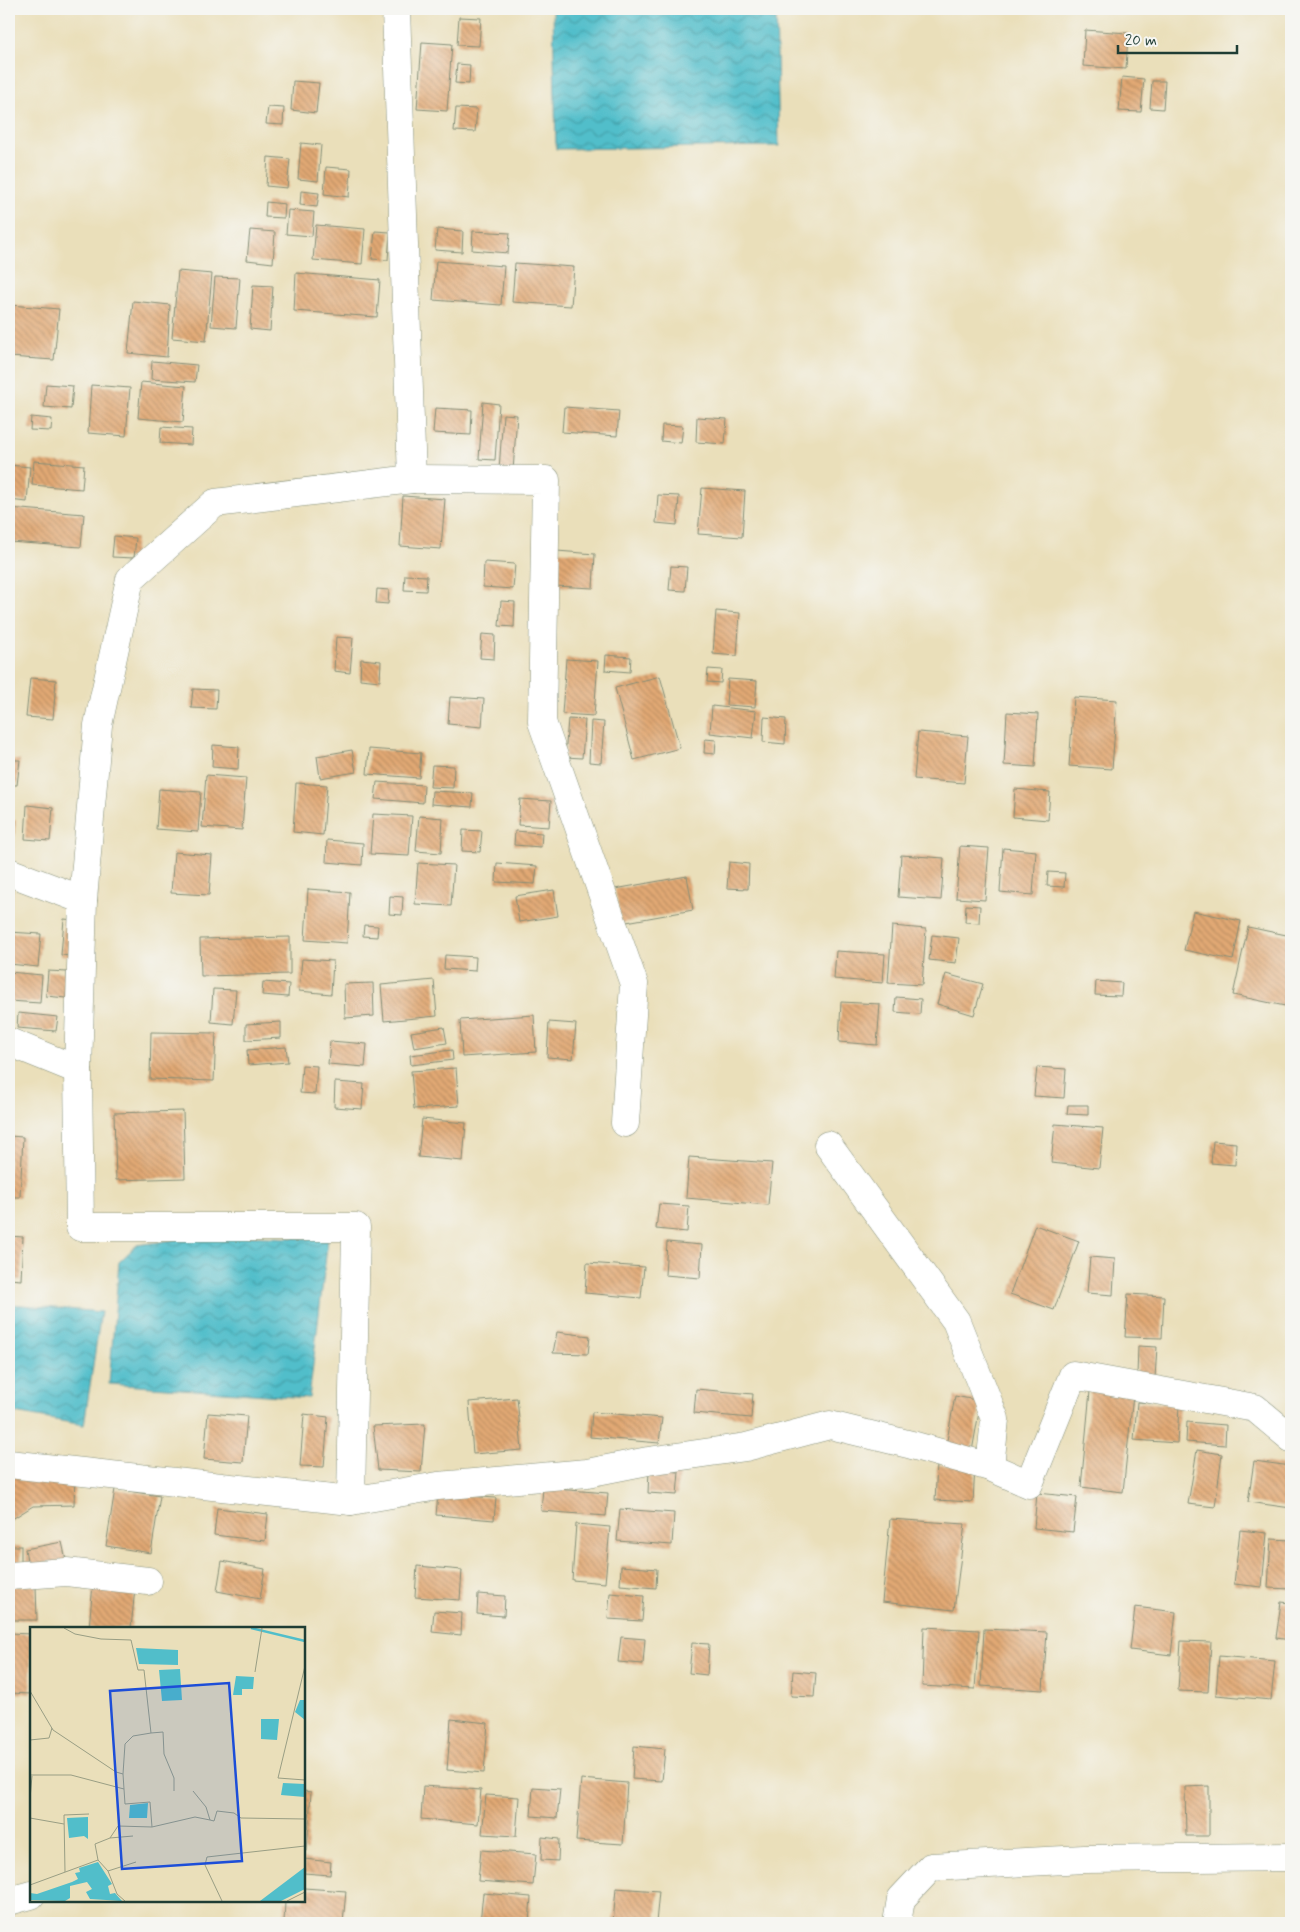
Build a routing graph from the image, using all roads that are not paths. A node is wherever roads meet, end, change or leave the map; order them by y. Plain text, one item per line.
1 (396, 9) edge
2 (412, 479) junction
3 (9, 872) edge
4 (84, 900) junction
5 (9, 1042) edge
6 (78, 1070) junction
7 (625, 1122) dead end
8 (828, 1145) dead end
9 (1291, 1438) edge
10 (9, 1464) edge
11 (990, 1467) junction
12 (351, 1501) junction
13 (9, 1576) edge
14 (148, 1581) dead end
15 (1291, 1857) edge
16 (30, 1895) edge
17 (9, 1901) edge
18 (897, 1923) edge

1 - 2 street
2 - 4 street
2 - 7 street
3 - 4 street
4 - 6 street
5 - 6 street
6 - 12 street
8 - 11 street
9 - 11 street
10 - 12 street
11 - 12 street
13 - 14 street
15 - 18 street
16 - 17 street

